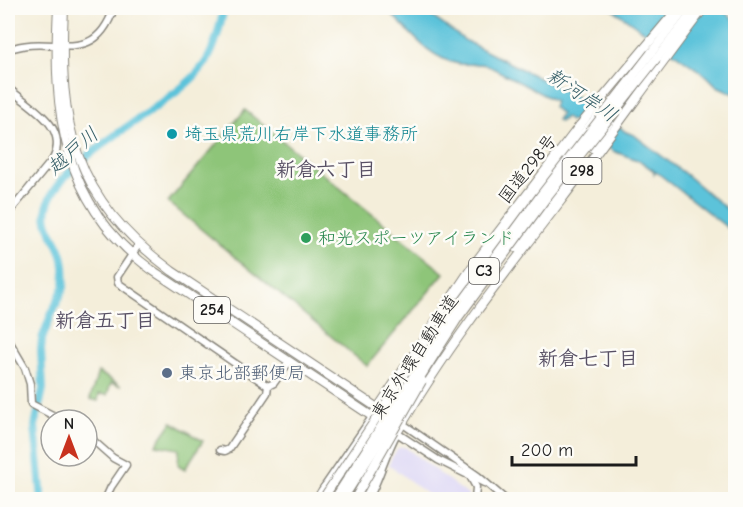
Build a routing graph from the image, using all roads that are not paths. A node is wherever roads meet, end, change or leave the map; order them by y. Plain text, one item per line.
1 (58, 8) edge
2 (64, 8) edge
3 (114, 8) edge
4 (678, 8) edge
5 (686, 8) edge
6 (696, 8) edge
7 (704, 8) edge
8 (61, 45) junction
9 (8, 50) edge
10 (630, 86) junction
11 (8, 88) edge
12 (8, 213) edge
13 (139, 244) junction
14 (132, 255) junction
15 (453, 314) junction
16 (447, 335) junction
17 (459, 335) junction
18 (8, 339) edge
19 (289, 362) junction
20 (431, 377) junction
21 (393, 385) junction
22 (268, 386) junction
23 (39, 408) edge
24 (377, 408) junction
25 (389, 416) junction
26 (375, 419) junction
27 (403, 424) junction
28 (397, 434) junction
29 (99, 446) edge
30 (220, 450) dead end
31 (386, 454) junction
32 (469, 476) junction
33 (486, 483) junction
34 (325, 487) joint
35 (105, 500) edge
36 (315, 500) edge
37 (322, 500) edge
38 (334, 500) edge
39 (342, 500) edge
40 (354, 500) edge
41 (360, 500) edge
42 (368, 500) edge
43 (475, 500) edge
44 (506, 500) edge

1 - 8 highway, 254
2 - 8 highway, 254
3 - 8 street
4 - 21 highway, 国道298号 / 298
5 - 10 highway, 東京外環自動車道 / C3, bridge
6 - 10 highway, 東京外環自動車道 / C3, bridge
7 - 17 highway, 298
8 - 9 street
8 - 13 highway, 254
8 - 14 highway, 254
10 - 15 highway, 東京外環自動車道 / C3, bridge
10 - 16 highway, 東京外環自動車道 / C3, bridge
10 - 17 highway, bridge
10 - 21 highway, bridge
11 - 12 street
13 - 14 street
13 - 24 highway, 254
14 - 19 highway, 254
14 - 22 street
15 - 37 highway, bridge
15 - 38 highway, 東京外環自動車道 / C3, bridge
16 - 39 highway, 東京外環自動車道 / C3, bridge
16 - 40 highway, bridge
17 - 20 highway, 298
18 - 23 street
19 - 22 street
19 - 26 highway, 254
20 - 25 highway
20 - 27 highway, 298
21 - 24 highway, 国道298号 / 298
22 - 30 street
24 - 25 highway, 254
24 - 26 highway, 国道298号 / 298
25 - 26 highway
25 - 27 highway, 254
26 - 28 highway, 254
26 - 34 street
27 - 28 highway, 298
27 - 33 street
28 - 31 street
28 - 32 street
29 - 35 street
31 - 41 highway
31 - 42 street
32 - 33 street
32 - 43 street
33 - 43 street
33 - 44 street
34 - 36 highway

